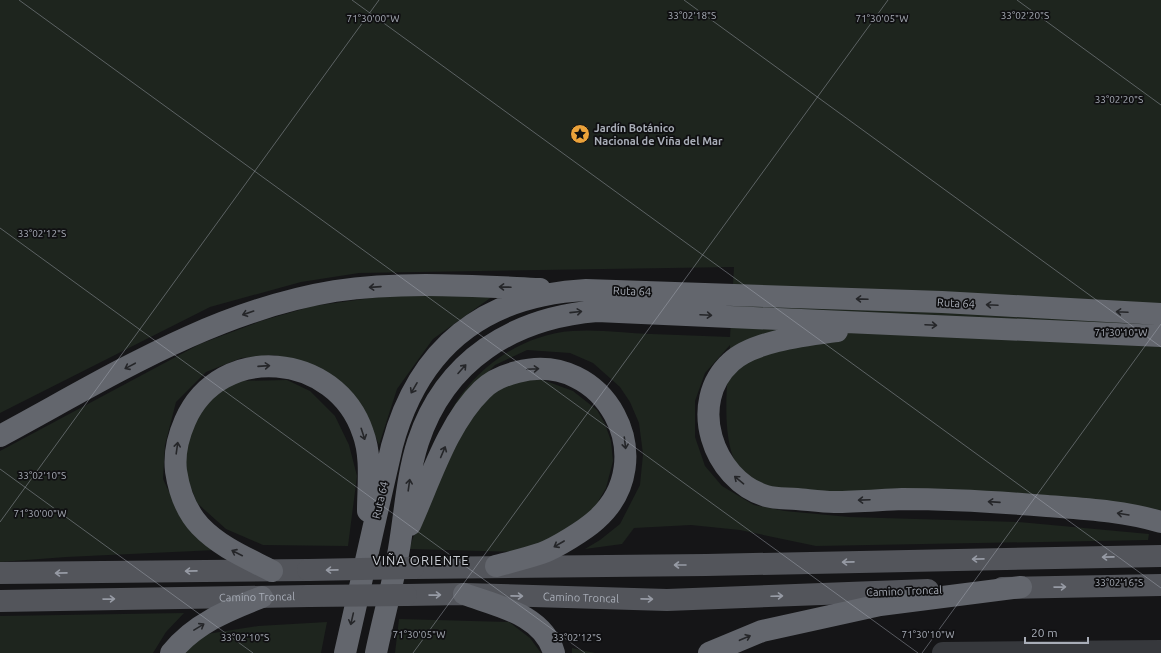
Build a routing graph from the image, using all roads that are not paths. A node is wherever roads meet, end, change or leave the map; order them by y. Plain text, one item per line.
1 (586, 290) junction
2 (1161, 314) edge
3 (892, 324) junction
4 (1161, 336) edge
5 (0, 436) edge
6 (1161, 522) edge
7 (398, 551) junction
8 (367, 554) junction
9 (1161, 556) edge
10 (496, 566) junction
11 (272, 571) junction
12 (0, 573) edge
13 (1161, 585) edge
14 (1021, 587) junction
15 (464, 594) junction
16 (262, 597) junction
17 (0, 601) edge
18 (1161, 651) edge
19 (171, 653) edge
20 (344, 653) edge
21 (376, 653) edge
22 (554, 653) edge
23 (709, 653) edge
24 (943, 653) edge

2 -> 1 highway, Ruta 64
1 -> 5 highway
1 -> 8 highway, Ruta 64
3 -> 4 highway, Ruta 64
6 -> 3 highway
7 -> 3 highway, Ruta 64
7 -> 10 highway
7 - 21 highway, Ruta 64
11 -> 8 highway
8 -> 20 highway, Ruta 64
9 -> 10 main road
10 -> 11 main road, bridge
11 -> 12 main road
14 -> 13 main road, Camino Troncal
15 -> 14 main road, Camino Troncal
23 -> 14 highway
16 -> 15 main road, Camino Troncal, bridge
15 - 22 highway
17 -> 16 main road, Camino Troncal
19 -> 16 highway
18 - 24 street

